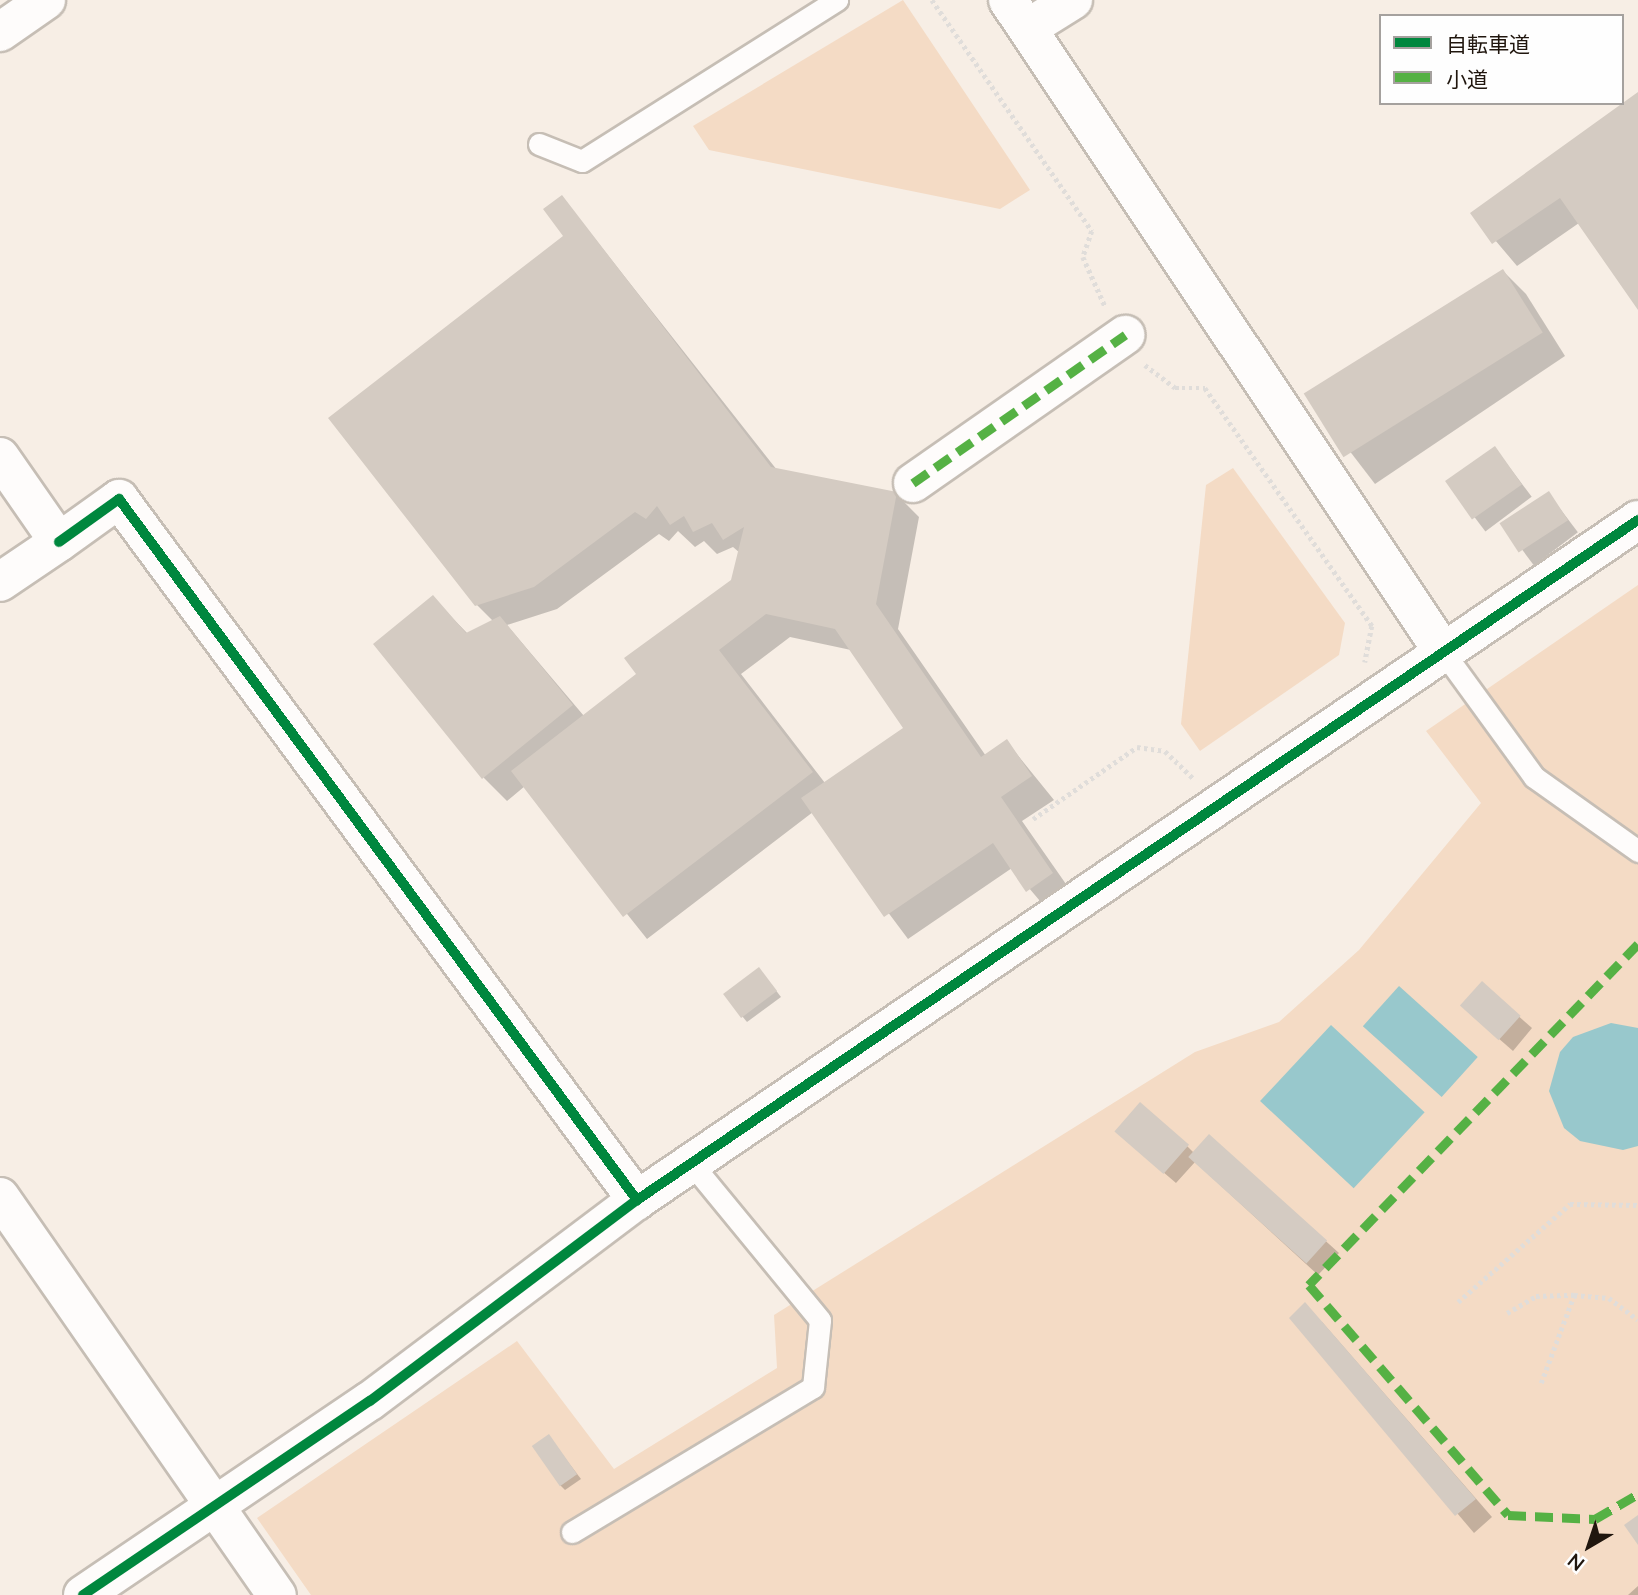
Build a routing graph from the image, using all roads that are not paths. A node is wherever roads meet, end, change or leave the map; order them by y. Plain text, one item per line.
1 (46, 0) edge
2 (837, 0) edge
3 (1073, 0) edge
4 (1018, 14) edge
5 (0, 32) edge
6 (539, 144) dead end
7 (1125, 335) road end
8 (0, 457) edge
9 (913, 483) dead end
10 (1638, 520) edge
11 (59, 542) junction
12 (0, 582) edge
13 (1444, 653) junction
14 (1638, 851) edge
15 (691, 1163) junction
16 (0, 1197) edge
17 (637, 1200) junction
18 (212, 1502) junction
19 (572, 1532) dead end
20 (83, 1595) edge
21 (277, 1595) edge

1 - 5 street
2 - 6 lane
3 - 4 street
4 - 13 street
7 - 9 street
8 - 11 street
10 - 13 street
11 - 12 street
11 - 17 street
13 - 14 lane
13 - 15 street
15 - 17 street
15 - 19 lane
16 - 18 street
17 - 18 street
18 - 20 street
18 - 21 street

